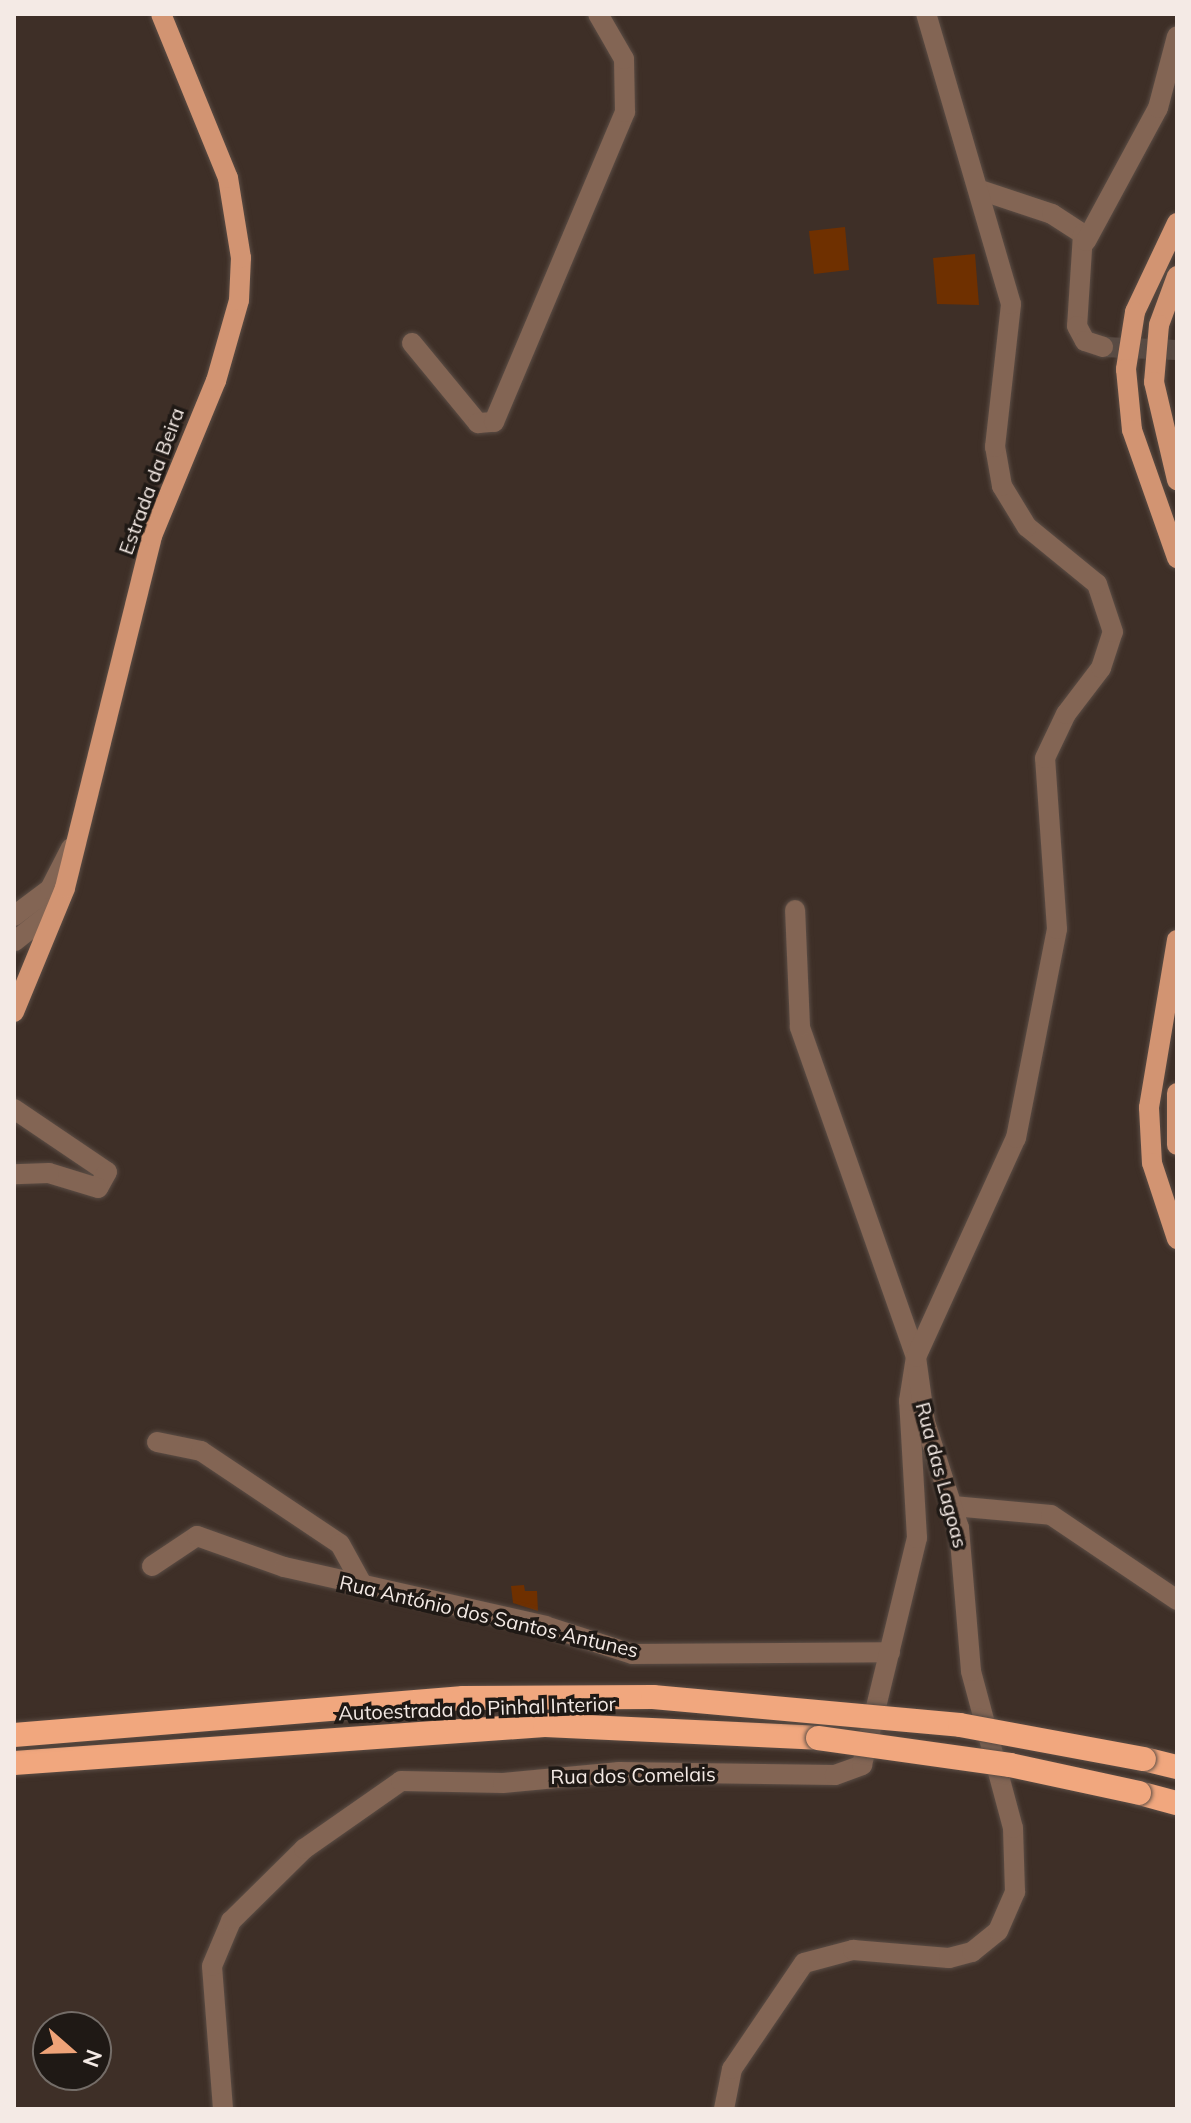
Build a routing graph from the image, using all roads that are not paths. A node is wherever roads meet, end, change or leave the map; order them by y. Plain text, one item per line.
1 (161, 14) edge
2 (598, 14) edge
3 (926, 14) edge
4 (1177, 36) edge
5 (980, 190) junction
6 (1177, 223) edge
7 (1086, 241) junction
8 (1177, 276) edge
9 (412, 343) dead end
10 (1103, 347) tunnel mouth
11 (1177, 480) edge
12 (1177, 558) edge
13 (78, 833) junction
14 (60, 904) junction
15 (795, 910) dead end
16 (14, 916) edge
17 (1177, 940) edge
18 (14, 941) edge
19 (40, 955) junction
20 (20, 988) edge
21 (14, 1012) edge
22 (1177, 1093) edge
23 (14, 1109) edge
24 (1177, 1145) edge
25 (14, 1174) edge
26 (1177, 1239) edge
27 (916, 1357) junction
28 (157, 1442) dead end
29 (953, 1506) junction
30 (152, 1566) dead end
31 (362, 1584) junction
32 (1177, 1600) edge
33 (890, 1652) junction
34 (14, 1735) edge
35 (14, 1763) edge
36 (1177, 1767) edge
37 (1177, 1803) edge
38 (223, 2109) edge
39 (724, 2109) edge

1 - 13 main road, Estrada da Beira
2 - 9 street
3 - 5 street
4 - 7 street
5 - 7 street
5 - 27 street
6 - 12 main road
7 - 10 street
8 - 11 main road
13 - 14 main road, Estrada da Beira
13 - 16 street
14 - 18 street
14 - 19 main road, Estrada da Beira
15 - 27 street, Rua das Lagoas
17 - 26 main road
18 - 19 street
19 - 20 main road, Estrada da Beira
20 - 21 main road, Estrada da Beira
22 - 24 main road
23 - 25 street
27 - 29 street, Rua das Lagoas
27 - 33 street, Rua dos Comelais
28 - 31 street
29 - 32 street
29 - 39 street, Rua das Lagoas
30 - 31 street, Rua António dos Santos Antunes
31 - 33 street, Rua António dos Santos Antunes
33 - 38 street, Rua dos Comelais
34 - 36 highway, Autoestrada do Pinhal Interior, bridge
35 - 37 highway, Autoestrada do Pinhal Interior, bridge

